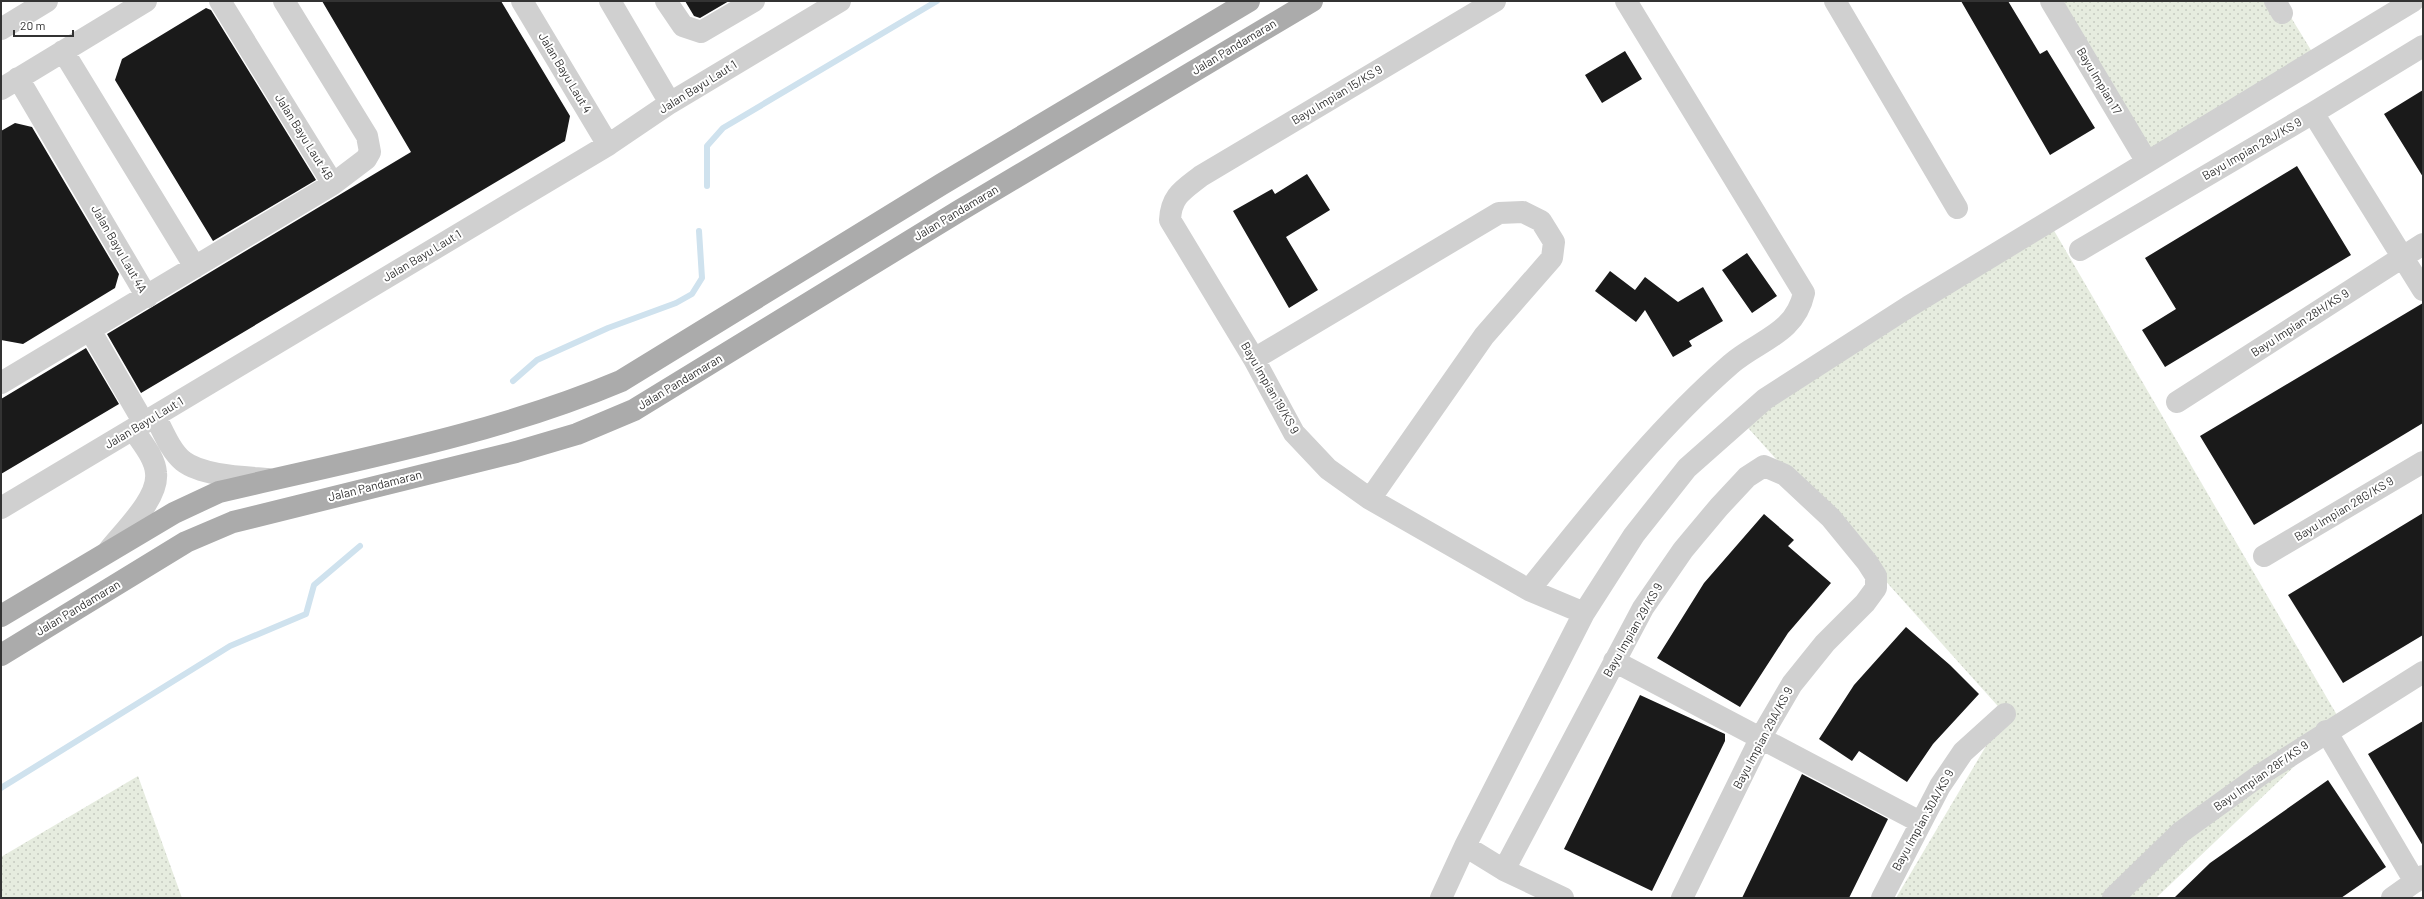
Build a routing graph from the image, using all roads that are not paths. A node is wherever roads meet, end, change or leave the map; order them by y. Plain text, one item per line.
1 (47, 1) edge
2 (146, 1) edge
3 (220, 1) edge
4 (284, 1) edge
5 (522, 1) edge
6 (610, 1) edge
7 (666, 1) edge
8 (754, 1) edge
9 (840, 1) edge
10 (1312, 1) edge
11 (1495, 1) edge
12 (1626, 1) edge
13 (1835, 1) edge
14 (2051, 1) edge
15 (2413, 1) edge
16 (1244, 3) edge
17 (1, 28) edge
18 (2423, 46) edge
19 (63, 51) junction
20 (10, 84) edge
21 (670, 103) junction
22 (2313, 113) junction
23 (608, 145) junction
24 (2147, 162) junction
25 (333, 184) junction
26 (1180, 192) joint
27 (1956, 208) dead end
28 (2423, 244) edge
29 (2080, 250) dead end
30 (2402, 257) junction
31 (195, 267) junction
32 (2423, 290) edge
33 (147, 297) junction
34 (90, 330) junction
35 (1254, 358) junction
36 (1, 383) edge
37 (2177, 402) dead end
38 (144, 423) junction
39 (2423, 462) edge
40 (271, 480) junction
41 (1370, 499) junction
42 (1, 508) edge
43 (1831, 518) joint
44 (109, 550) junction
45 (2264, 556) dead end
46 (1528, 590) junction
47 (1584, 613) junction
48 (1, 616) edge
49 (1, 655) edge
50 (1614, 661) junction
51 (2423, 672) edge
52 (2005, 714) dead end
53 (2326, 731) junction
54 (1761, 737) junction
55 (1920, 822) junction
56 (1465, 846) junction
57 (1504, 870) junction
58 (2419, 879) edge
59 (2115, 897) edge
60 (1441, 898) edge
61 (1562, 898) edge
62 (1682, 898) edge
63 (1882, 898) edge
64 (2392, 898) edge

1 - 17 street
2 - 19 street
3 - 25 street, Jalan Bayu Laut 4B
4 - 25 street, Jalan Bayu Laut 4B
5 - 23 street, Jalan Bayu Laut 4
6 - 21 street
7 - 8 street
9 - 21 street, Jalan Bayu Laut 1
10 - 49 main road, Jalan Pandamaran
11 - 26 street, Bayu Impian 15/KS 9
12 - 46 street
13 - 27 street
14 - 24 street, Bayu Impian 17
15 - 24 street
16 - 40 main road
18 - 22 street, Bayu Impian 28J/KS 9
19 - 20 street
19 - 31 street
20 - 33 street, Jalan Bayu Laut 4A
21 - 23 street, Jalan Bayu Laut 1
22 - 29 street, Bayu Impian 28J/KS 9
22 - 30 street
23 - 38 street, Jalan Bayu Laut 1
24 - 47 street
25 - 31 street, Jalan Bayu Laut 4A
26 - 35 street, Bayu Impian 19/KS 9
28 - 30 street, Bayu Impian 28H/KS 9
30 - 32 street
30 - 37 street, Bayu Impian 28H/KS 9
31 - 33 street, Jalan Bayu Laut 4A
33 - 34 street
34 - 36 street
34 - 38 street
35 - 41 street, Bayu Impian 19/KS 9
35 - 41 street
38 - 40 street
38 - 42 street, Jalan Bayu Laut 1
38 - 44 street
39 - 45 street, Bayu Impian 28G/KS 9
40 - 44 main road
41 - 46 street, Bayu Impian 19/KS 9
43 - 50 street, Bayu Impian 29/KS 9
43 - 54 street, Bayu Impian 29A/KS 9
44 - 48 main road
46 - 47 street, Bayu Impian 19/KS 9
47 - 56 street
50 - 54 street
50 - 57 street, Bayu Impian 29/KS 9
51 - 53 street, Bayu Impian 28F/KS 9
52 - 55 street, Bayu Impian 30A/KS 9
53 - 58 street
53 - 59 street, Bayu Impian 28F/KS 9
54 - 55 street
54 - 62 street, Bayu Impian 29A/KS 9
55 - 63 street, Bayu Impian 30A/KS 9
56 - 57 street
56 - 60 street
57 - 61 street
58 - 64 street

